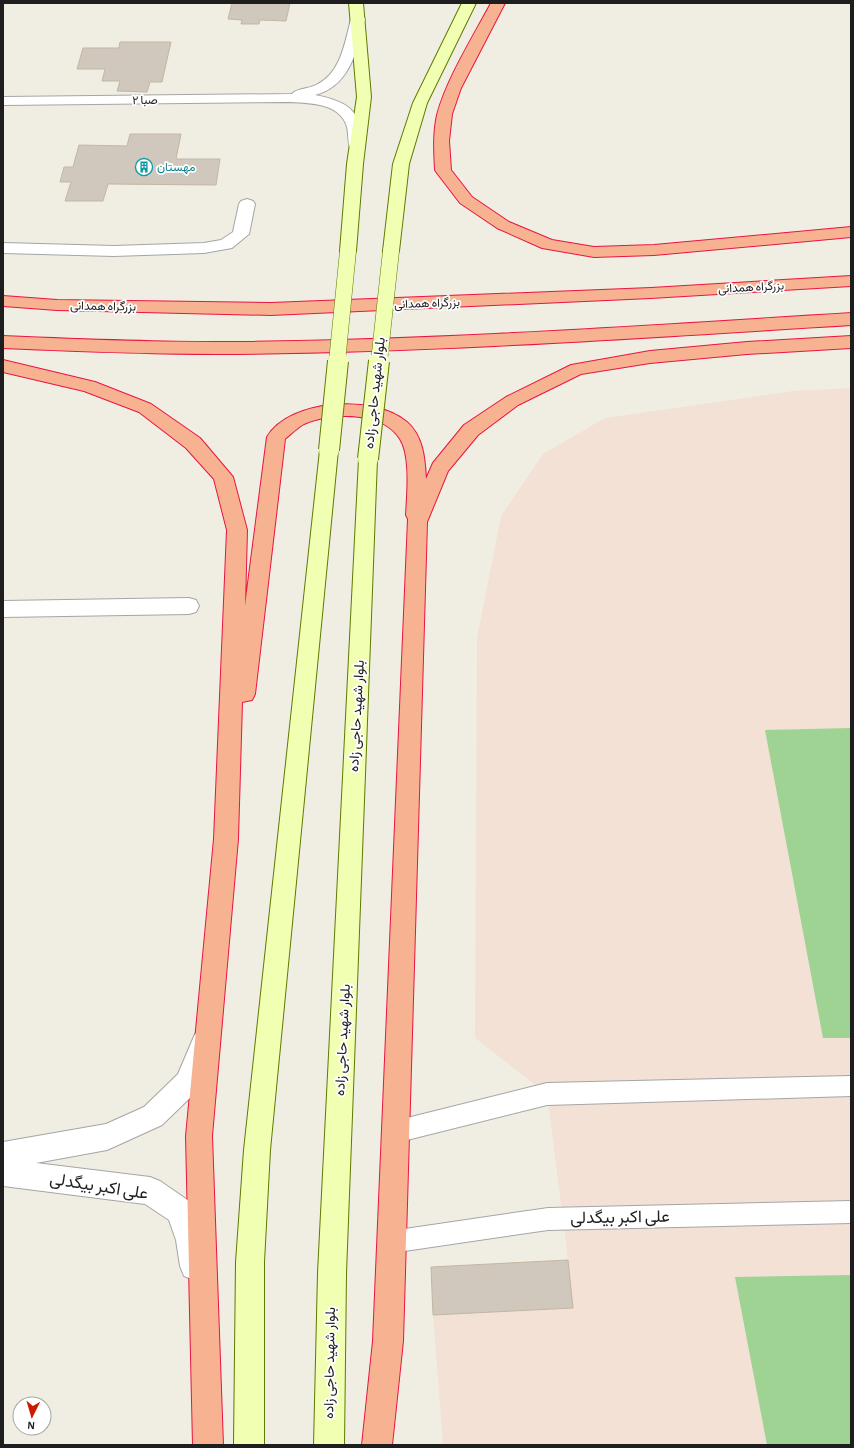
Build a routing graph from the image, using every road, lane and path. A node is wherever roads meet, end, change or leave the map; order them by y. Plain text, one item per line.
1 (356, 3) edge
2 (469, 3) edge
3 (498, 3) edge
4 (358, 19) junction
5 (287, 98) junction
6 (3, 101) edge
7 (357, 148) junction
8 (247, 204) dead end
9 (851, 232) edge
10 (3, 248) edge
11 (851, 281) edge
12 (3, 301) edge
13 (851, 319) edge
14 (3, 342) edge
15 (851, 342) edge
16 (3, 366) edge
17 (417, 522) junction
18 (189, 606) dead end
19 (3, 609) edge
20 (226, 839) junction
21 (208, 1035) junction
22 (851, 1086) edge
23 (395, 1132) junction
24 (3, 1155) edge
25 (3, 1172) edge
26 (851, 1212) edge
27 (391, 1242) junction
28 (204, 1315) junction
29 (208, 1445) edge
30 (249, 1445) edge
31 (329, 1445) edge
32 (377, 1445) edge

1 - 4 main road
2 - 31 main road, بلوار شهید حاجی زاده, bridge
3 - 9 highway
4 - 5 street
4 - 7 main road
5 - 6 street, صبا ۲
5 - 7 street
7 - 30 main road, bridge
8 - 10 street
11 - 12 highway, بزرگراه همدانی
13 - 14 highway
15 - 17 highway
16 - 20 highway
17 - 20 highway
17 - 23 highway
18 - 19 street
20 - 21 highway
21 - 24 street, علی اکبر بیگدلی
21 - 28 highway
22 - 23 lane
23 - 27 highway
25 - 28 street, علی اکبر بیگدلی
26 - 27 lane, علی اکبر بیگدلی
27 - 32 highway
28 - 29 highway

